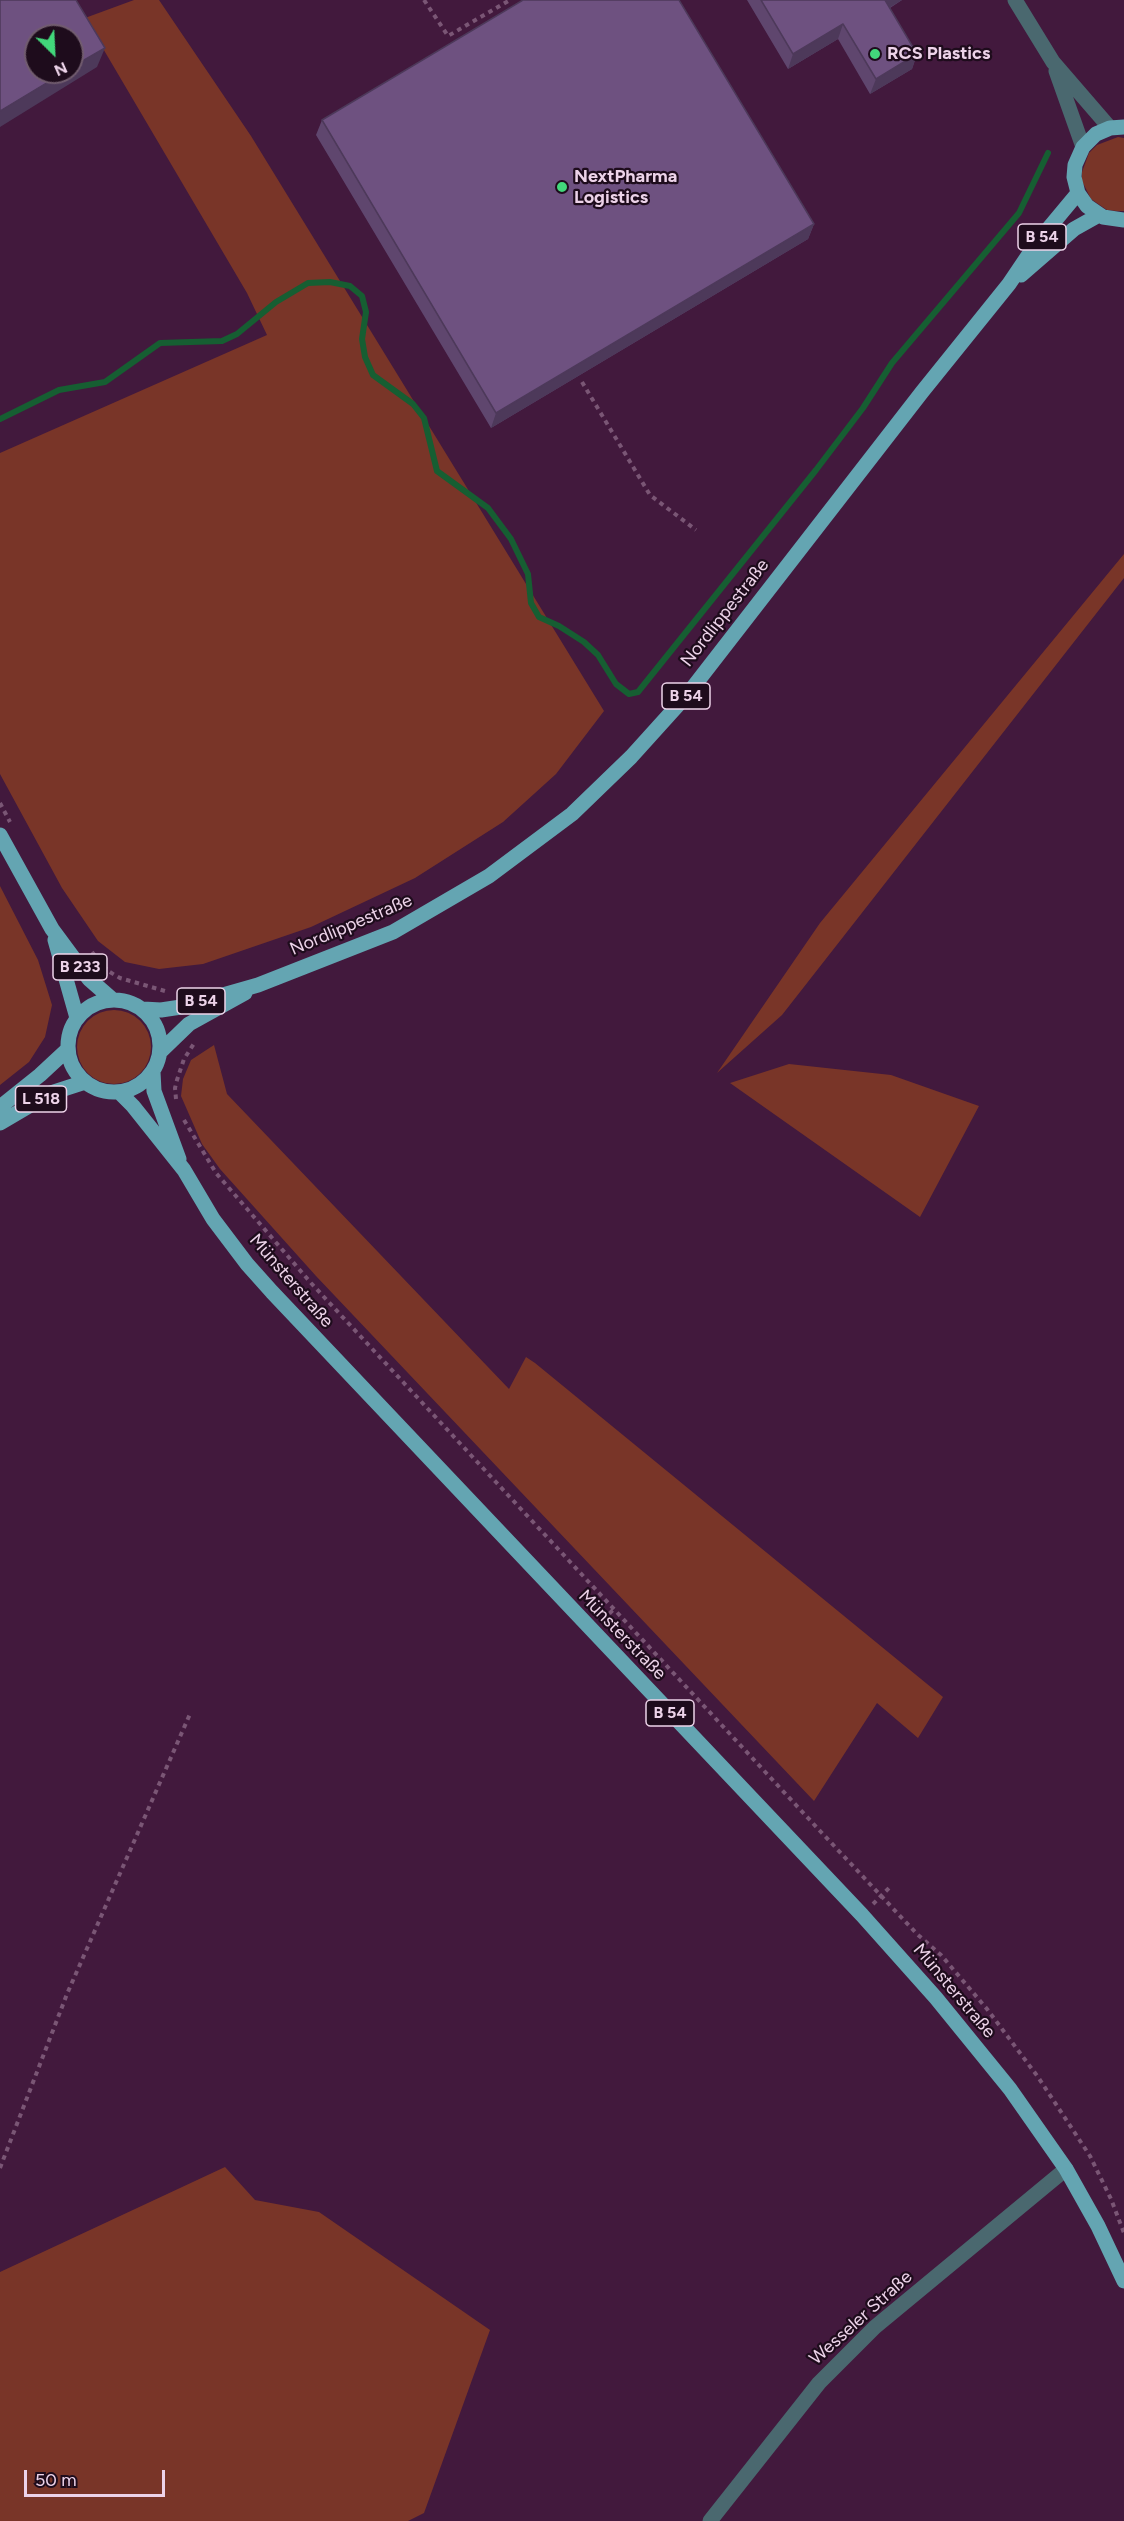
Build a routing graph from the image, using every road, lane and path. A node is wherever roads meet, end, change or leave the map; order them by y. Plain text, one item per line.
1 (424, 0) edge
2 (510, 0) edge
3 (1015, 0) edge
4 (1053, 62) junction
5 (1117, 127) edge
6 (1083, 147) junction
7 (1078, 193) junction
8 (1099, 215) junction
9 (1124, 220) edge
10 (1009, 284) junction
11 (582, 382) dead end
12 (696, 530) dead end
13 (0, 835) edge
14 (52, 929) junction
15 (89, 949) dead end
16 (258, 985) junction
17 (113, 999) junction
18 (181, 1007) junction
19 (143, 1009) junction
20 (77, 1018) junction
21 (189, 1024) junction
22 (68, 1049) junction
23 (161, 1051) junction
24 (153, 1072) junction
25 (85, 1082) junction
26 (119, 1092) junction
27 (0, 1107) edge
28 (0, 1123) edge
29 (184, 1170) junction
30 (190, 1714) dead end
31 (0, 2168) edge
32 (1066, 2169) junction
33 (1124, 2233) edge
34 (1124, 2281) edge
35 (710, 2521) edge

1 - 2 path
3 - 4 street
4 - 5 street
4 - 6 street
5 - 6 main road
6 - 7 main road
7 - 8 main road
7 - 10 main road, Nordlippestraße / B 54
8 - 9 main road
8 - 10 main road, Nordlippestraße / B 54
10 - 16 main road, Nordlippestraße / B 54
11 - 12 path
13 - 14 main road, B 233
14 - 17 main road, B 233
14 - 20 main road, B 233
15 - 18 path
16 - 18 main road, Nordlippestraße / B 54
16 - 21 main road, Nordlippestraße / B 54
17 - 19 main road
17 - 20 main road
18 - 19 main road, Nordlippestraße / B 54
19 - 23 main road
20 - 22 main road
21 - 23 main road, Nordlippestraße / B 54
21 - 33 path
22 - 25 main road
22 - 27 main road, L 518
23 - 24 main road
24 - 26 main road
24 - 29 main road, Münsterstraße / B 54
25 - 26 main road
25 - 28 main road, L 518
26 - 29 main road, Münsterstraße / B 54
29 - 32 main road, Münsterstraße / B 54
30 - 31 path
32 - 34 main road, Münsterstraße / B 54
32 - 35 street, Wesseler Straße

